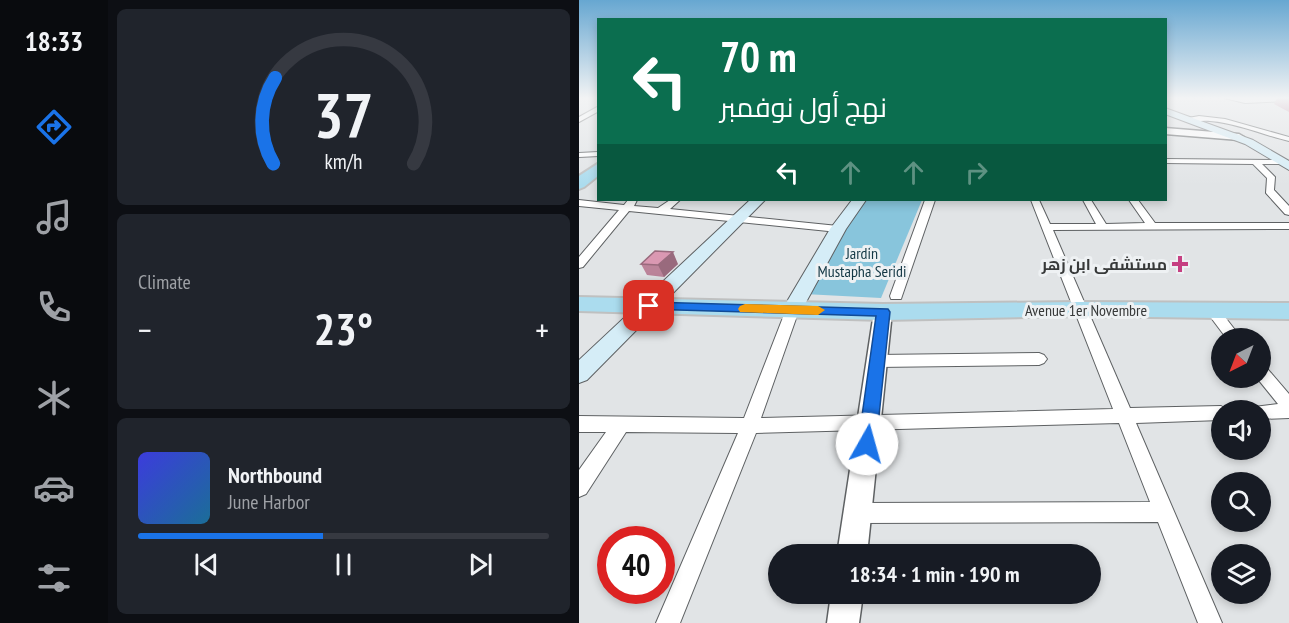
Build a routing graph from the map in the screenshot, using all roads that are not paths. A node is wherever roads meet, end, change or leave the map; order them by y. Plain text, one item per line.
1 (1210, 127) edge
2 (1241, 127) edge
3 (1167, 131) edge
4 (1239, 137) junction
5 (1289, 139) edge
6 (597, 154) edge
7 (579, 155) edge
8 (597, 155) edge
9 (1167, 161) edge
10 (1254, 161) junction
11 (1285, 164) edge
12 (597, 168) edge
13 (579, 171) edge
14 (579, 184) edge
15 (675, 201) edge
16 (757, 201) edge
17 (858, 201) edge
18 (930, 201) edge
19 (1035, 201) edge
20 (1088, 201) edge
21 (1134, 201) edge
22 (579, 203) edge
23 (630, 204) edge
24 (659, 212) junction
25 (1289, 212) edge
26 (737, 220) junction
27 (1103, 226) junction
28 (1152, 226) junction
29 (1289, 226) edge
30 (1046, 227) junction
31 (838, 229) junction
32 (579, 264) edge
33 (579, 304) edge
34 (890, 304) junction
35 (649, 306) junction
36 (1079, 309) junction
37 (792, 310) junction
38 (1213, 311) junction
39 (1289, 311) edge
40 (1226, 328) edge
41 (1039, 359) dead end
42 (877, 362) junction
43 (579, 375) edge
44 (1271, 384) edge
45 (1289, 406) edge
46 (1289, 411) edge
47 (1211, 412) edge
48 (1271, 412) edge
49 (1123, 415) junction
50 (870, 421) junction
51 (622, 423) junction
52 (579, 424) edge
53 (750, 426) junction
54 (579, 487) edge
55 (1164, 512) junction
56 (858, 513) junction
57 (854, 544) edge
58 (846, 604) edge
59 (669, 623) edge
60 (843, 623) edge
61 (1210, 623) edge

1 - 4 main road
2 - 5 street
3 - 4 street
4 - 11 main road
6 - 7 street
8 - 13 main road
9 - 10 street
10 - 11 street
10 - 25 street
12 - 14 main road
15 - 24 street
16 - 26 main road
17 - 31 main road
18 - 34 street
19 - 30 street
20 - 27 street
21 - 28 street
22 - 23 street
23 - 24 street
23 - 32 street
24 - 26 street
26 - 31 street
26 - 35 main road
27 - 28 street
27 - 30 street
28 - 29 street
30 - 36 street
31 - 37 main road
33 - 35 main road, Avenue 1er Novembre
34 - 36 main road, Avenue 1er Novembre
34 - 37 main road, Avenue 1er Novembre
34 - 42 street
35 - 37 main road, Avenue 1er Novembre
35 - 43 main road
36 - 38 main road, Avenue 1er Novembre
36 - 49 street
37 - 53 street
38 - 39 main road, Avenue 1er Novembre
38 - 40 street
41 - 42 street
42 - 50 street
44 - 45 street
46 - 48 street
47 - 49 street
49 - 50 street
49 - 55 street
50 - 53 street
50 - 56 street
51 - 52 street
51 - 53 street
51 - 54 street
53 - 59 street
55 - 56 street
55 - 61 street
56 - 57 street
58 - 60 street

